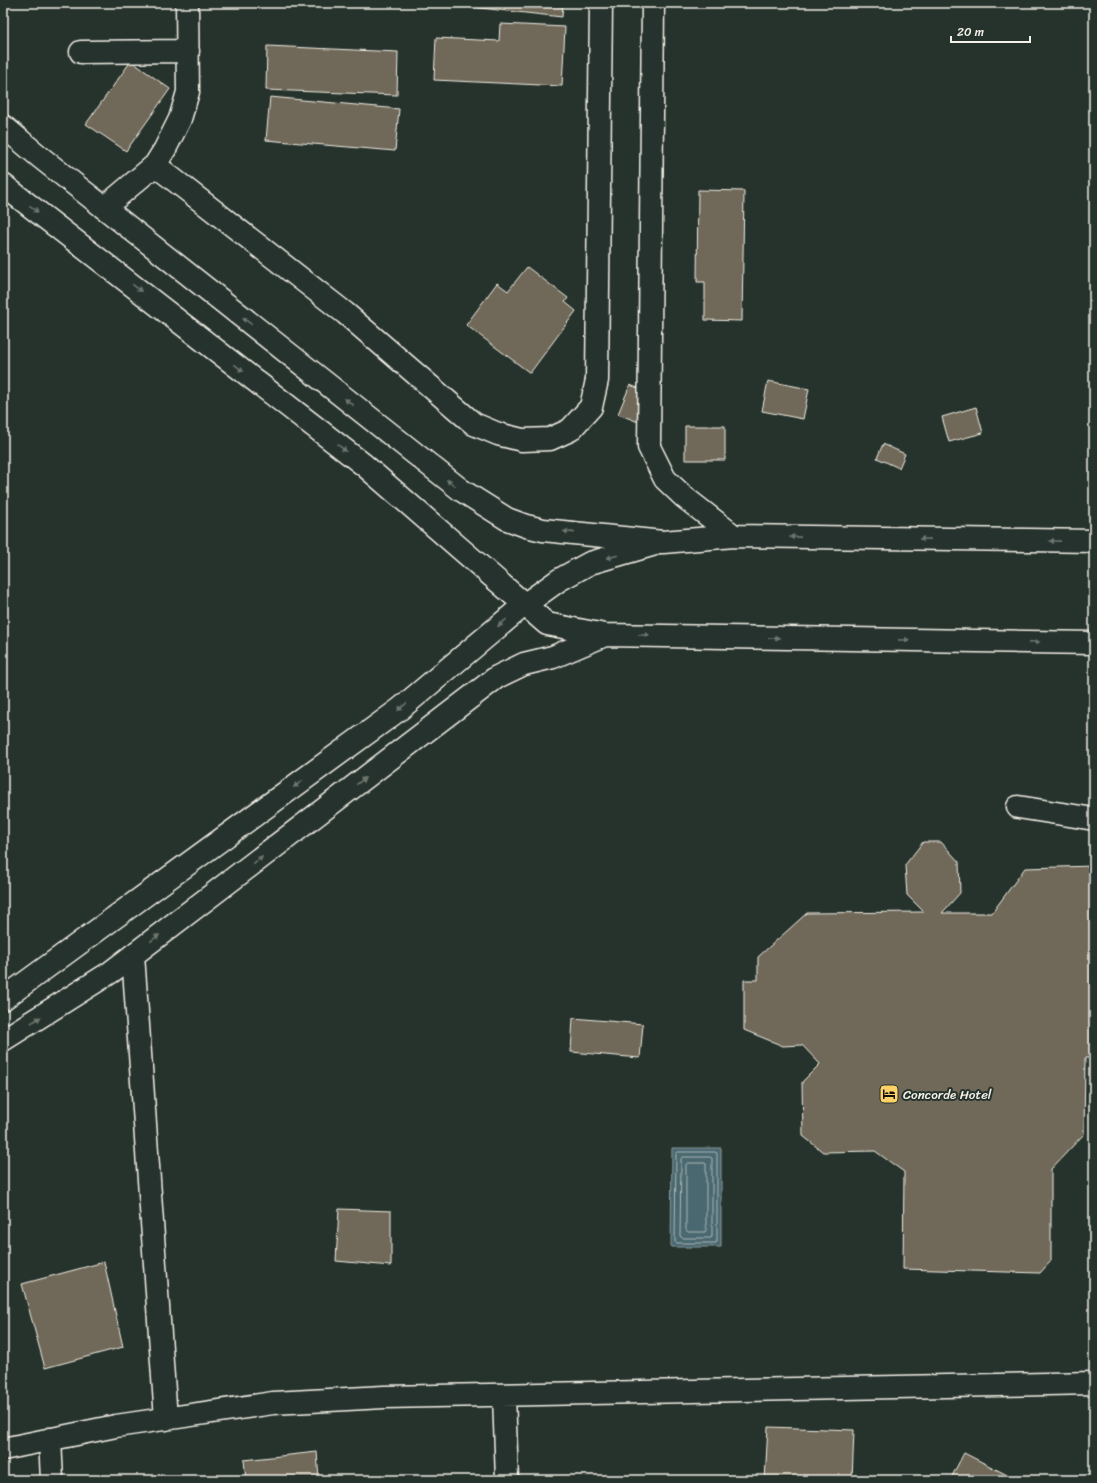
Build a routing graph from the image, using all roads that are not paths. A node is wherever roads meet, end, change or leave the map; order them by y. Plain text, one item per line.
1 (188, 3) edge
2 (601, 3) edge
3 (653, 3) edge
4 (188, 51) junction
5 (81, 52) dead end
6 (3, 126) edge
7 (155, 165) junction
8 (3, 185) edge
9 (104, 208) junction
10 (734, 536) junction
11 (1094, 541) edge
12 (663, 542) junction
13 (524, 605) junction
14 (605, 635) junction
15 (1094, 643) edge
16 (1018, 807) dead end
17 (1094, 819) edge
18 (133, 955) junction
19 (3, 999) edge
20 (3, 1040) edge
21 (1094, 1383) edge
22 (504, 1395) junction
23 (166, 1419) junction
24 (50, 1440) junction
25 (3, 1449) edge
26 (52, 1480) edge
27 (507, 1480) edge

1 - 4 street
2 - 7 street
3 - 10 street
4 - 5 street
4 - 7 street
6 - 9 street
7 - 9 street
8 -> 13 street
12 -> 9 street
11 -> 10 street
10 - 12 street
12 -> 13 street
13 - 14 street
13 -> 19 street
14 -> 15 street
18 -> 14 street
16 - 17 street
20 -> 18 street
18 - 23 street
21 - 22 street
22 - 23 street
22 - 27 street
23 - 24 street
24 - 25 street
24 - 26 street

